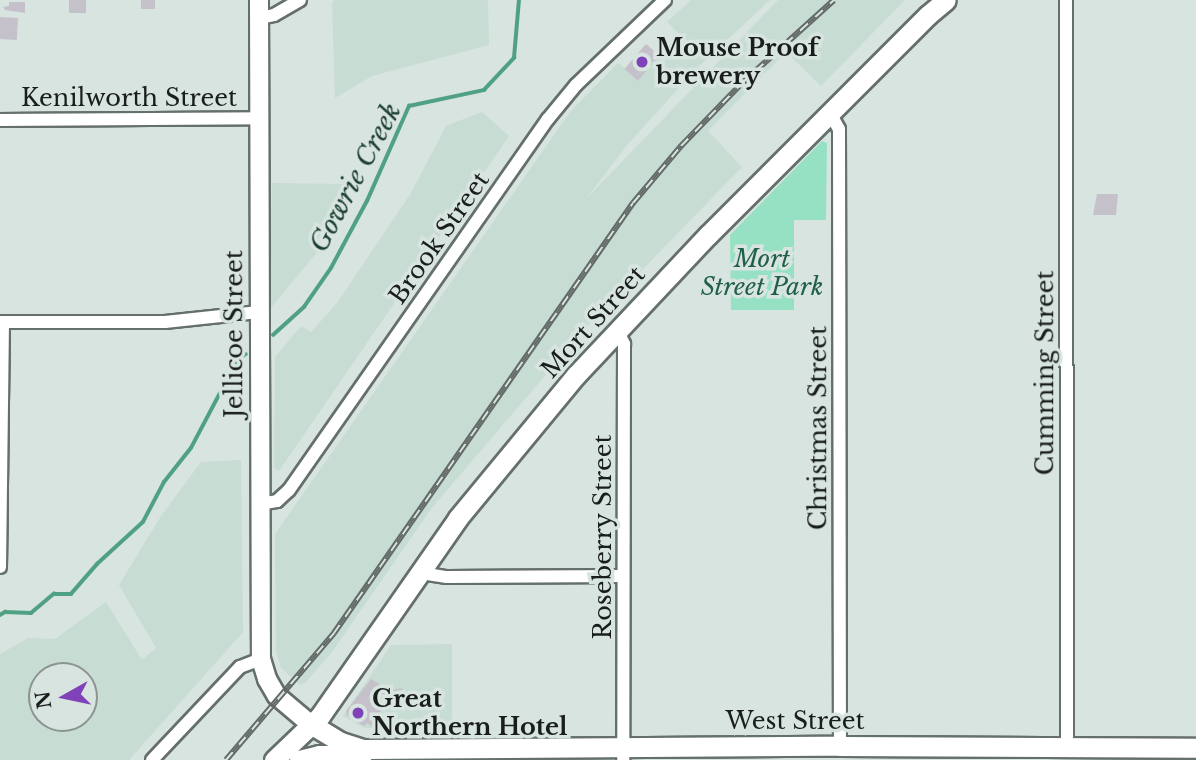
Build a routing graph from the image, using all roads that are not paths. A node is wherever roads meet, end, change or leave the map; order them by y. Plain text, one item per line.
1 (300, 0) edge
2 (665, 0) edge
3 (946, 0) edge
4 (1066, 0) edge
5 (259, 9) edge
6 (830, 113) junction
7 (259, 118) junction
8 (0, 120) edge
9 (259, 318) junction
10 (1, 322) edge
11 (617, 330) junction
12 (259, 504) junction
13 (0, 567) edge
14 (421, 573) junction
15 (623, 576) junction
16 (263, 663) junction
17 (317, 723) junction
18 (1192, 745) edge
19 (840, 746) junction
20 (1067, 746) junction
21 (396, 748) junction
22 (624, 753) edge
23 (437, 754) edge
24 (152, 760) edge
25 (274, 760) edge
26 (298, 760) edge

1 - 5 street
2 - 12 street, Brook Street
3 - 6 main road, Mort Street
4 - 20 street, Cumming Street
5 - 7 main road, Jellicoe Street
6 - 11 main road, Mort Street
6 - 19 street, Christmas Street
7 - 8 street, Kenilworth Street
7 - 9 main road, Jellicoe Street
9 - 10 street
9 - 12 main road, Jellicoe Street
10 - 13 street
11 - 14 main road, Mort Street
11 - 15 street, Roseberry Street
12 - 16 main road, Jellicoe Street
14 - 15 street
14 - 17 main road, Mort Street
15 - 22 street, Roseberry Street
16 - 17 main road
16 - 24 street
17 - 21 main road, West Street
17 - 25 main road, Mort Street
17 - 26 main road, Mort Street
18 - 20 main road, West Street
19 - 20 main road, West Street
19 - 22 main road, West Street
21 - 23 main road, West Street
21 - 26 main road
22 - 23 main road, West Street

